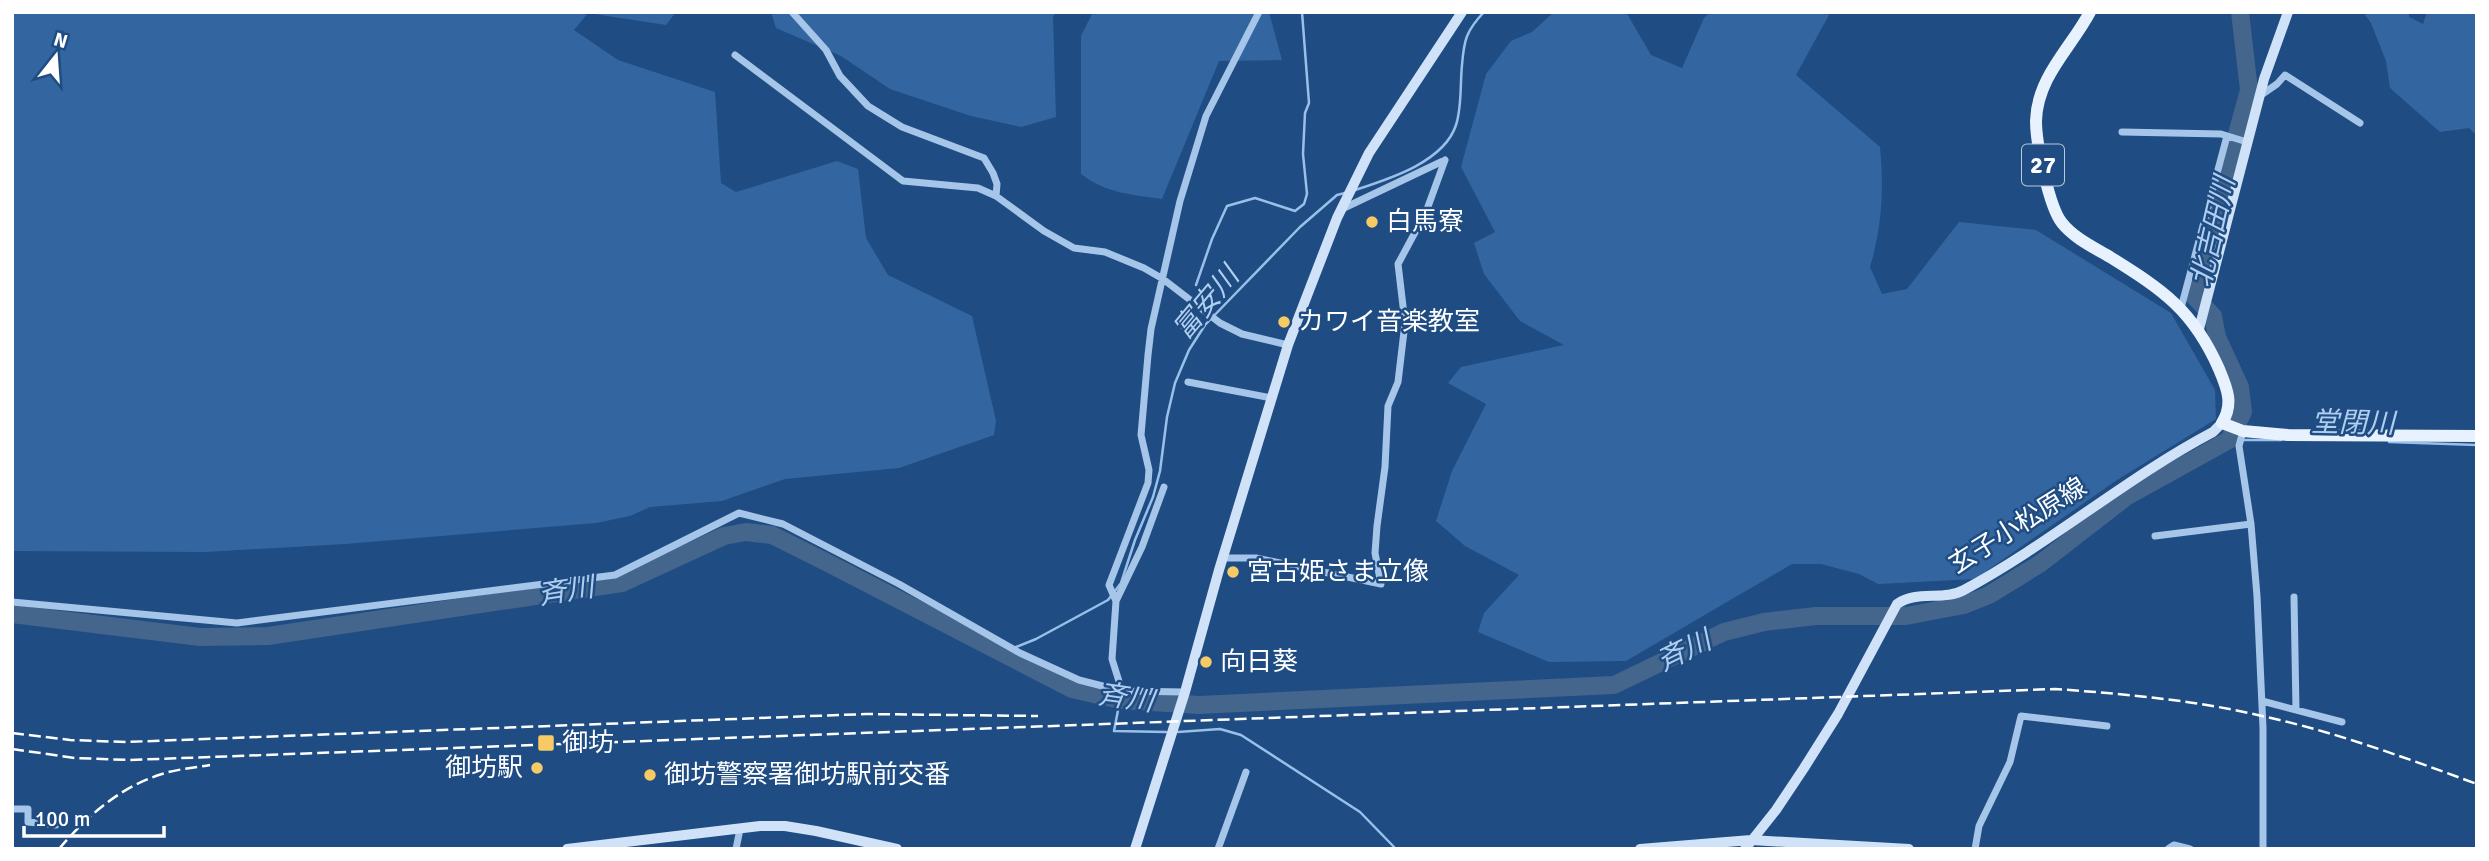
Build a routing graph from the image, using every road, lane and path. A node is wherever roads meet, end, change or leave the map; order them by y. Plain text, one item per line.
1 (792, 12) edge
2 (1259, 12) edge
3 (1462, 12) edge
4 (2090, 12) edge
5 (2288, 12) edge
6 (735, 55) dead end
7 (2260, 95) junction
8 (2360, 123) dead end
9 (2122, 132) dead end
10 (2227, 136) junction
11 (2248, 142) junction
12 (996, 196) junction
13 (1340, 212) junction
14 (1163, 279) junction
15 (2180, 308) junction
16 (2199, 329) junction
17 (1288, 345) junction
18 (1188, 382) dead end
19 (1272, 398) junction
20 (2223, 425) junction
21 (2243, 431) junction
22 (2477, 436) edge
23 (1164, 487) dead end
24 (2251, 524) junction
25 (2155, 536) dead end
26 (1222, 558) junction
27 (2294, 597) dead end
28 (1116, 601) junction
29 (12, 602) edge
30 (1122, 691) junction
31 (1185, 692) junction
32 (2262, 701) junction
33 (2296, 710) junction
34 (2342, 722) dead end
35 (2107, 726) dead end
36 (1246, 772) dead end
37 (12, 809) edge
38 (56, 825) dead end
39 (740, 829) junction
40 (1748, 845) edge
41 (568, 849) edge
42 (736, 849) edge
43 (897, 849) edge
44 (1135, 849) edge
45 (1218, 849) edge
46 (1640, 849) edge
47 (1909, 849) edge
48 (1975, 849) edge
49 (2168, 849) edge
50 (2190, 849) edge
51 (2263, 849) edge

1 - 12 street
2 - 14 street
3 - 13 street
4 - 15 main road, 27
5 - 7 street
6 - 12 street
7 - 8 street
7 - 11 street
9 - 10 street
10 - 11 street
10 - 15 street
11 - 16 street
12 - 14 street
13 - 17 street
13 - 26 street
14 - 17 street
14 - 28 street
15 - 16 main road, 27
16 - 20 main road, 27
17 - 19 street
18 - 19 street
19 - 26 street
20 - 21 main road
20 - 40 street, 玄子小松原線
21 - 22 main road
21 - 24 street
23 - 28 street
24 - 25 street
24 - 32 street
26 - 31 street
27 - 33 street
28 - 30 street
29 - 30 street
30 - 31 street
31 - 44 street
32 - 33 street
32 - 51 street
33 - 34 street
35 - 48 street
36 - 45 street
37 - 38 street
39 - 41 street
39 - 42 street
39 - 43 street
40 - 46 street
40 - 47 street
49 - 50 street

